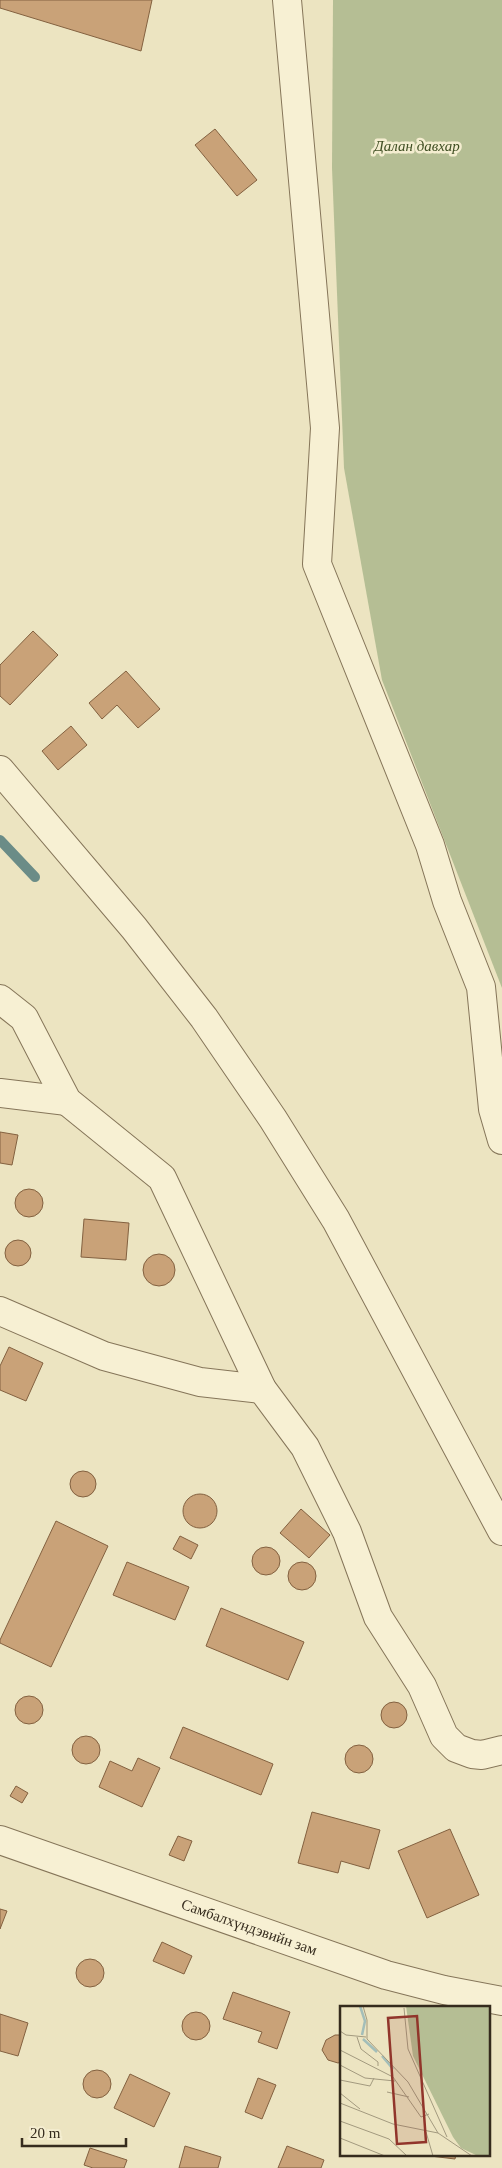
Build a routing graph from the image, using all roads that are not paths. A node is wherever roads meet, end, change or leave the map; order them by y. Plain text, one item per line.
1 (287, 0) edge
2 (0, 770) edge
3 (0, 999) edge
4 (0, 1093) edge
5 (67, 1101) junction
6 (502, 1140) edge
7 (0, 1311) edge
8 (262, 1388) junction
9 (502, 1531) edge
10 (502, 1750) edge
11 (0, 1840) edge
12 (502, 2001) edge

1 - 6 street
2 - 9 street
3 - 5 street
4 - 5 street
5 - 8 street
7 - 8 street
8 - 10 street
11 - 12 street, Самбалхүндэвийн зам

